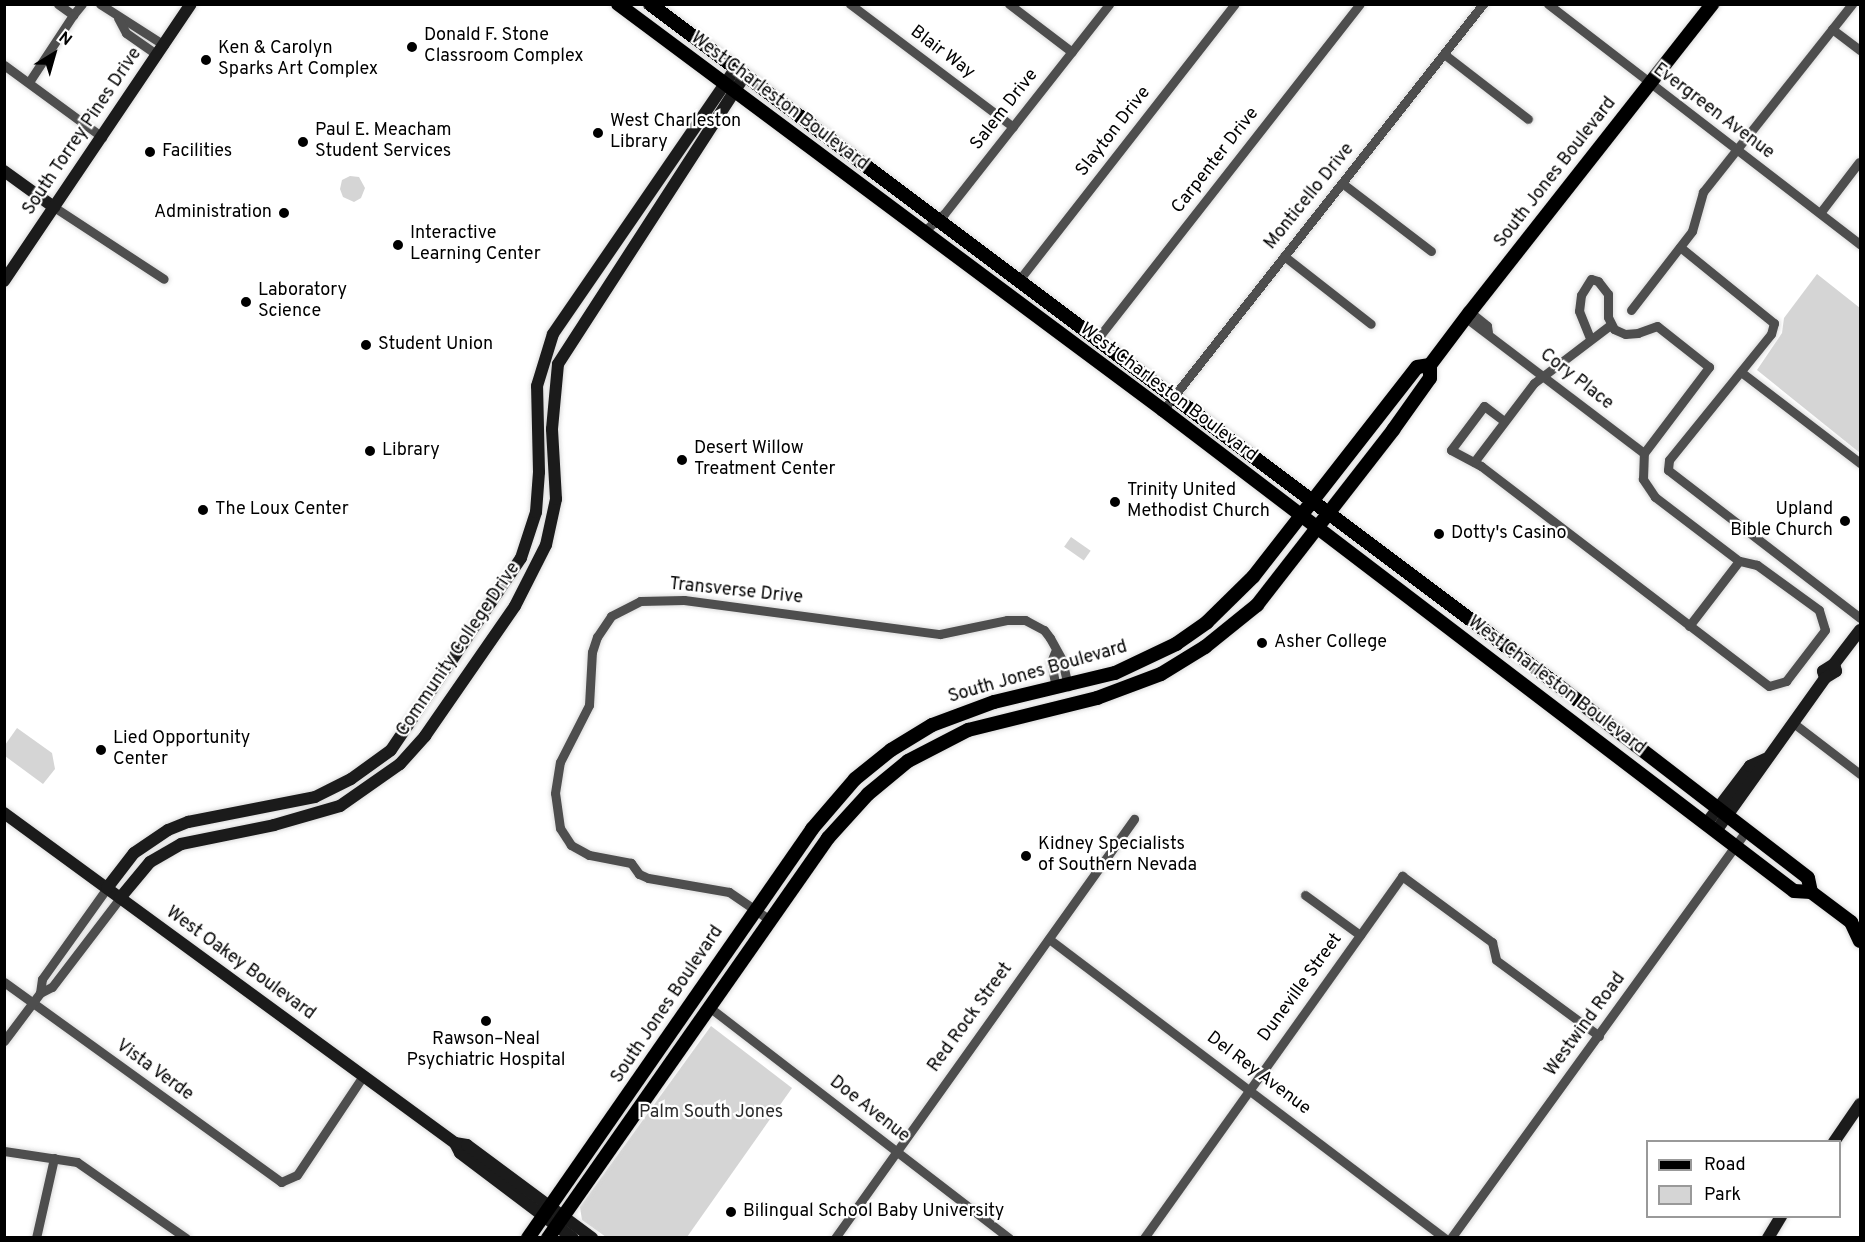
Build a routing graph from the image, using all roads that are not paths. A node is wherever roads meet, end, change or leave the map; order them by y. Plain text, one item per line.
1 (58, 4) edge
2 (82, 4) edge
3 (100, 4) edge
4 (191, 4) edge
5 (618, 4) edge
6 (650, 4) edge
7 (850, 4) edge
8 (1009, 4) edge
9 (1109, 4) edge
10 (1235, 4) edge
11 (1360, 4) edge
12 (1483, 4) edge
13 (1548, 4) edge
14 (1712, 4) edge
15 (1852, 4) edge
16 (73, 15) junction
17 (1832, 29) junction
18 (160, 50) junction
19 (1860, 50) edge
20 (1072, 52) junction
21 (1444, 54) junction
22 (4, 65) edge
23 (741, 72) junction
24 (28, 82) junction
25 (1649, 84) junction
26 (729, 87) junction
27 (1528, 119) dead end
28 (1013, 128) junction
29 (102, 137) junction
30 (1736, 150) junction
31 (1859, 162) dead end
32 (4, 171) edge
33 (1342, 183) junction
34 (54, 207) junction
35 (1820, 213) junction
36 (939, 220) junction
37 (922, 232) junction
38 (1860, 244) edge
39 (1680, 247) junction
40 (1431, 251) dead end
41 (1284, 256) junction
42 (164, 279) dead end
43 (1019, 280) junction
44 (4, 281) edge
45 (584, 291) junction
46 (598, 301) junction
47 (1631, 310) dead end
48 (1468, 315) junction
49 (1371, 324) dead end
50 (1610, 325) junction
51 (1590, 338) junction
52 (1098, 339) junction
53 (1072, 343) junction
54 (1120, 356) junction
55 (1430, 365) junction
56 (1741, 372) junction
57 (1543, 375) junction
58 (1175, 396) junction
59 (1163, 410) junction
60 (1504, 421) junction
61 (1644, 453) junction
62 (1474, 462) junction
63 (1860, 463) edge
64 (1313, 498) junction
65 (1330, 512) junction
66 (1300, 515) junction
67 (534, 524) junction
68 (1317, 528) junction
69 (551, 530) junction
70 (1739, 561) junction
71 (1860, 618) edge
72 (1689, 626) junction
73 (1860, 630) edge
74 (1083, 682) junction
75 (1559, 686) junction
76 (1062, 687) junction
77 (427, 701) junction
78 (1548, 701) junction
79 (1066, 705) junction
80 (1048, 709) junction
81 (441, 713) junction
82 (1792, 722) junction
83 (1860, 774) edge
84 (351, 779) junction
85 (855, 779) junction
86 (868, 794) junction
87 (358, 796) junction
88 (4, 813) edge
89 (1722, 813) junction
90 (1134, 819) dead end
91 (201, 820) junction
92 (1711, 828) junction
93 (1746, 831) junction
94 (205, 838) junction
95 (1735, 846) junction
96 (107, 888) junction
97 (1811, 892) junction
98 (1305, 895) dead end
99 (120, 898) junction
100 (755, 909) junction
101 (770, 920) junction
102 (1856, 923) edge
103 (1360, 936) junction
104 (1049, 939) junction
105 (1860, 941) edge
106 (4, 982) edge
107 (40, 993) junction
108 (33, 1003) junction
109 (709, 1007) junction
110 (1599, 1036) junction
111 (4, 1041) edge
112 (363, 1076) junction
113 (1248, 1090) junction
114 (1860, 1104) edge
115 (1835, 1140) edge
116 (4, 1151) edge
117 (895, 1152) junction
118 (54, 1158) junction
119 (547, 1211) junction
120 (1780, 1218) edge
121 (560, 1221) junction
122 (36, 1238) edge
123 (186, 1238) edge
124 (528, 1238) edge
125 (548, 1238) edge
126 (573, 1238) edge
127 (591, 1238) edge
128 (835, 1238) edge
129 (1009, 1238) edge
130 (1144, 1238) edge
131 (1445, 1238) edge
132 (1451, 1238) edge
133 (1768, 1238) edge

1 - 16 street
2 - 16 street
3 - 18 street
4 - 18 street, South Torrey Pines Drive
5 - 26 main road, West Charleston Boulevard
6 - 23 main road, West Charleston Boulevard
7 - 28 street, Blair Way
8 - 20 street
9 - 20 street, Salem Drive
10 - 43 street, Slayton Drive
11 - 52 street, Carpenter Drive
12 - 21 street, Monticello Drive
13 - 25 street, Evergreen Avenue
14 - 25 main road, South Jones Boulevard
15 - 17 street
16 - 24 street
17 - 19 street
17 - 30 street
18 - 29 street, South Torrey Pines Drive
20 - 28 street, Salem Drive
21 - 27 street
21 - 33 street, Monticello Drive
22 - 24 street
23 - 26 street, Community College Drive
23 - 36 main road, West Charleston Boulevard
24 - 29 street
25 - 30 street, Evergreen Avenue
25 - 48 main road, South Jones Boulevard
26 - 37 main road, West Charleston Boulevard
26 - 45 street, Community College Drive
26 - 46 street, Community College Drive
28 - 36 street, Salem Drive
29 - 34 street, South Torrey Pines Drive
30 - 35 street, Evergreen Avenue
30 - 39 street
31 - 35 street
32 - 34 street
33 - 40 street
33 - 41 street, Monticello Drive
34 - 42 street
34 - 44 street, South Torrey Pines Drive
35 - 38 street, Evergreen Avenue
36 - 37 street, Salem Drive
36 - 43 main road, West Charleston Boulevard
37 - 53 main road, West Charleston Boulevard
39 - 47 street
39 - 56 street
41 - 49 street
41 - 58 street, Monticello Drive
43 - 52 main road, West Charleston Boulevard
45 - 46 street
45 - 67 street, Community College Drive
46 - 69 street, Community College Drive
48 - 55 main road, South Jones Boulevard
48 - 57 street, Cory Place
50 - 51 street
50 - 51 street
50 - 61 street
51 - 57 street
52 - 54 main road, West Charleston Boulevard
53 - 54 main road
53 - 59 main road, West Charleston Boulevard
54 - 58 main road, West Charleston Boulevard
55 - 64 main road, South Jones Boulevard
55 - 65 main road, South Jones Boulevard
56 - 63 street
56 - 71 street
57 - 60 street
57 - 61 street, Cory Place
58 - 59 street, Monticello Drive
58 - 64 main road, West Charleston Boulevard
59 - 66 main road, West Charleston Boulevard
60 - 62 street
60 - 62 street
61 - 70 street
62 - 72 street
64 - 65 main road, West Charleston Boulevard
64 - 66 main road, South Jones Boulevard
65 - 68 main road, South Jones Boulevard
65 - 75 main road, West Charleston Boulevard
66 - 68 main road, West Charleston Boulevard
66 - 74 main road, South Jones Boulevard
67 - 69 street
67 - 77 street, Community College Drive
68 - 78 main road, West Charleston Boulevard
68 - 79 main road, South Jones Boulevard
69 - 81 street, Community College Drive
70 - 72 street
70 - 72 street
73 - 82 street
74 - 76 main road, South Jones Boulevard
74 - 79 main road
75 - 78 main road
75 - 89 main road, West Charleston Boulevard
76 - 80 main road
76 - 85 main road, South Jones Boulevard
76 - 100 street, Transverse Drive
77 - 81 street
77 - 84 street, Community College Drive
78 - 92 main road, West Charleston Boulevard
79 - 80 main road, South Jones Boulevard
80 - 86 main road, South Jones Boulevard
81 - 87 street, Community College Drive
82 - 83 street
82 - 89 street
84 - 87 street
84 - 91 street, Community College Drive
85 - 86 main road
85 - 100 main road, South Jones Boulevard
86 - 101 main road, South Jones Boulevard
87 - 94 street, Community College Drive
88 - 96 street, West Oakey Boulevard
89 - 92 street
89 - 93 main road, West Charleston Boulevard
90 - 104 street, Red Rock Street
91 - 94 street
91 - 96 street, Community College Drive
92 - 95 main road, West Charleston Boulevard
93 - 95 street, Westwind Road
93 - 97 main road, West Charleston Boulevard
94 - 99 street, Community College Drive
95 - 97 main road, West Charleston Boulevard
95 - 110 street, Westwind Road
96 - 99 street, West Oakey Boulevard
96 - 107 street
97 - 102 main road, West Charleston Boulevard
98 - 103 street
99 - 107 street
99 - 112 street, West Oakey Boulevard
100 - 101 street, Transverse Drive
100 - 119 main road, South Jones Boulevard
101 - 109 main road, South Jones Boulevard
102 - 105 main road, West Charleston Boulevard
103 - 110 street, Duneville Street
103 - 113 street, Duneville Street
104 - 113 street, Del Rey Avenue
104 - 117 street, Red Rock Street
106 - 108 street, Vista Verde
107 - 108 street
108 - 111 street
108 - 112 street, Vista Verde
109 - 117 street, Doe Avenue
109 - 121 main road, South Jones Boulevard
110 - 132 street, Westwind Road
112 - 119 street, West Oakey Boulevard
113 - 130 street, Duneville Street
113 - 131 street, Del Rey Avenue
114 - 115 street
116 - 118 street
117 - 128 street, Red Rock Street
117 - 129 street, Doe Avenue
118 - 122 street
118 - 123 street
119 - 121 street, West Oakey Boulevard
119 - 124 main road, South Jones Boulevard
120 - 133 street
121 - 125 main road, South Jones Boulevard
121 - 126 street, West Oakey Boulevard
121 - 127 street, West Oakey Boulevard

